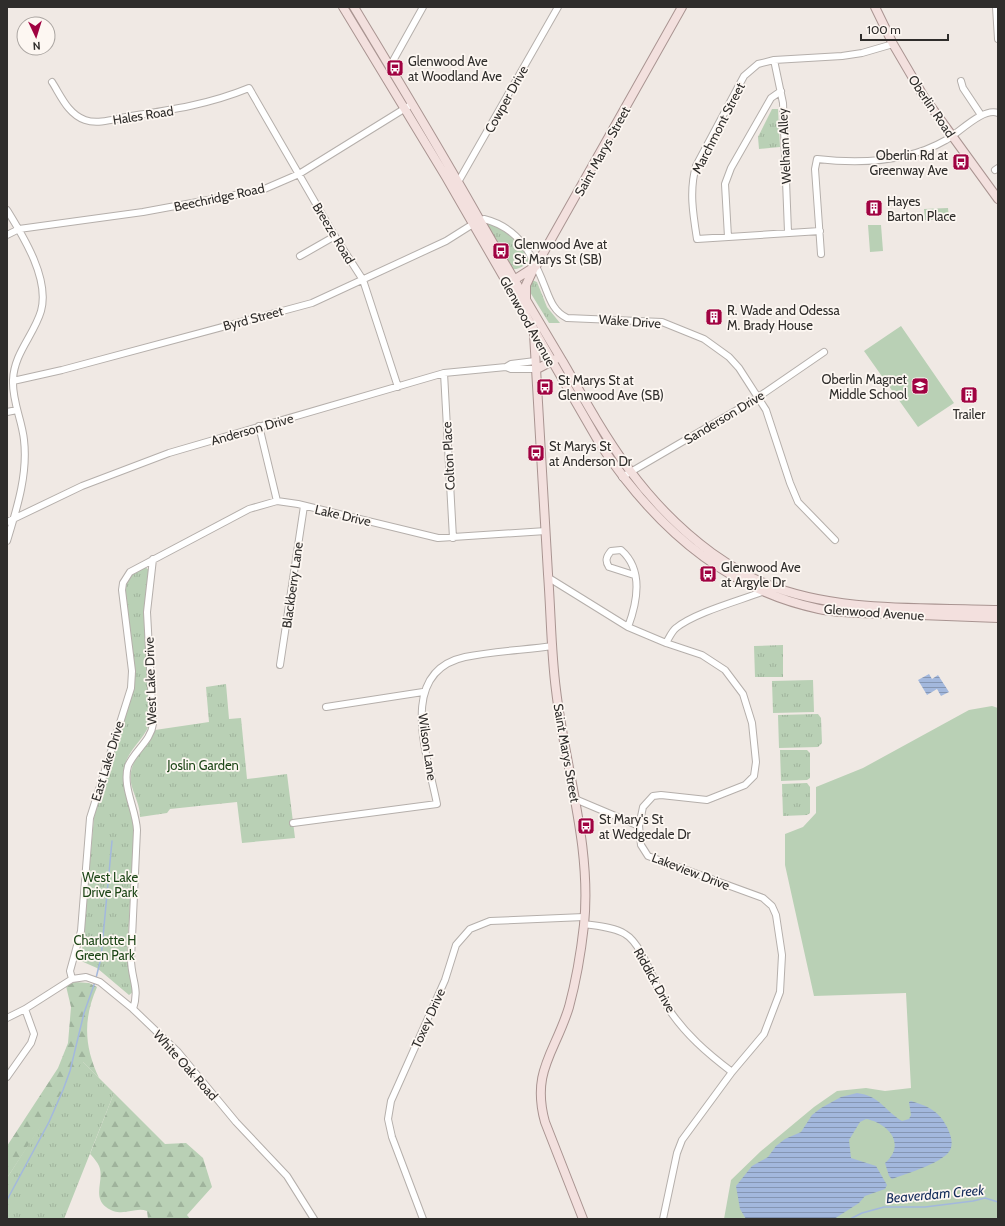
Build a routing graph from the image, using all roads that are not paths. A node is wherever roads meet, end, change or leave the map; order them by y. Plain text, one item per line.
1 (343, 7) edge
2 (354, 7) edge
3 (423, 7) edge
4 (558, 7) edge
5 (682, 7) edge
6 (875, 7) edge
7 (996, 7) edge
8 (998, 39) edge
9 (893, 44) junction
10 (774, 60) junction
11 (386, 70) junction
12 (961, 81) dead end
13 (52, 82) dead end
14 (249, 88) joint
15 (781, 91) junction
16 (412, 104) junction
17 (404, 109) junction
18 (998, 113) edge
19 (981, 115) junction
20 (952, 136) junction
21 (299, 174) junction
22 (455, 185) junction
23 (998, 199) edge
24 (7, 210) edge
25 (477, 222) junction
26 (19, 229) junction
27 (820, 231) junction
28 (788, 232) junction
29 (7, 235) edge
30 (335, 236) junction
31 (728, 237) junction
32 (822, 254) dead end
33 (300, 256) dead end
34 (536, 266) junction
35 (362, 280) junction
36 (510, 282) junction
37 (527, 302) junction
38 (534, 331) junction
39 (824, 352) dead end
40 (557, 354) junction
41 (549, 358) junction
42 (535, 361) junction
43 (506, 367) junction
44 (537, 369) junction
45 (444, 373) junction
46 (13, 381) junction
47 (398, 387) junction
48 (759, 397) junction
49 (17, 410) junction
50 (7, 412) edge
51 (259, 426) junction
52 (629, 472) junction
53 (622, 477) junction
54 (277, 501) junction
55 (304, 506) junction
56 (14, 518) junction
57 (7, 522) edge
58 (546, 532) junction
59 (452, 538) junction
60 (7, 540) edge
61 (835, 540) dead end
62 (153, 559) junction
63 (634, 575) junction
64 (548, 578) junction
65 (766, 584) junction
66 (762, 592) junction
67 (998, 610) edge
68 (998, 618) edge
69 (628, 627) junction
70 (666, 643) junction
71 (553, 646) junction
72 (280, 665) dead end
73 (424, 692) junction
74 (326, 707) dead end
75 (575, 798) junction
76 (293, 823) dead end
77 (639, 826) junction
78 (584, 920) junction
79 (72, 979) junction
80 (133, 1009) junction
81 (25, 1010) junction
82 (7, 1018) edge
83 (732, 1072) junction
84 (7, 1077) edge
85 (314, 1219) edge
86 (423, 1219) edge
87 (583, 1219) edge
88 (663, 1219) edge

1 - 11 main road, Glenwood Avenue
2 - 11 main road, Glenwood Avenue
3 - 11 street
4 - 22 street, Cowper Drive
5 - 34 main road, Saint Marys Street
6 - 9 main road, Oberlin Road
7 - 8 street
9 - 10 street, Marchmont Street
9 - 20 main road, Oberlin Road
10 - 15 street, Welham Alley
10 - 31 street, Marchmont Street
11 - 16 main road, Glenwood Avenue
11 - 17 main road, Glenwood Avenue
12 - 19 street
13 - 14 street, Hales Road
14 - 21 street, Breeze Road
15 - 28 street, Welham Alley
15 - 31 street
16 - 17 street, Beechridge Road
16 - 22 main road, Glenwood Avenue
17 - 21 street, Beechridge Road
17 - 22 main road, Glenwood Avenue
18 - 19 street
19 - 20 street
20 - 23 main road, Oberlin Road
20 - 27 street
21 - 26 street, Beechridge Road
21 - 30 street, Breeze Road
22 - 25 main road, Glenwood Avenue
24 - 26 street
25 - 34 street, Wake Drive
25 - 35 street, Byrd Street
25 - 36 main road, Glenwood Avenue
26 - 29 street, Beechridge Road
26 - 46 street
27 - 28 street
27 - 32 street
28 - 31 street
30 - 33 street
30 - 35 street, Breeze Road
34 - 36 main road, Saint Marys Street
34 - 37 main road
34 - 48 street, Wake Drive
35 - 46 street, Byrd Street
35 - 47 street, Breeze Road
36 - 37 main road, Glenwood Avenue
36 - 38 main road, Glenwood Avenue
37 - 40 main road, Glenwood Avenue
38 - 41 main road, Glenwood Avenue
38 - 42 main road, Saint Marys Street
39 - 48 street, Sanderson Drive
40 - 41 main road
40 - 52 main road, Glenwood Avenue
41 - 42 main road
41 - 44 main road
41 - 53 main road, Glenwood Avenue
42 - 43 street, Anderson Drive
42 - 44 main road, Saint Marys Street
43 - 44 street, Anderson Drive
43 - 45 street, Anderson Drive
44 - 58 main road, Saint Marys Street
45 - 47 street, Anderson Drive
45 - 59 street, Colton Place
46 - 49 street
47 - 51 street, Anderson Drive
48 - 52 street, Sanderson Drive
48 - 61 street, Wake Drive
49 - 50 street
49 - 56 street
51 - 54 street
51 - 56 street, Anderson Drive
52 - 53 street, Sanderson Drive
52 - 65 main road, Glenwood Avenue
53 - 66 main road, Glenwood Avenue
54 - 55 street, Lake Drive
54 - 62 street, Lake Drive
55 - 59 street, Lake Drive
55 - 72 street, Blackberry Lane
56 - 57 street, Anderson Drive
56 - 60 street
58 - 59 street, Lake Drive
58 - 64 main road, Saint Marys Street
62 - 79 street, East Lake Drive
62 - 80 street, West Lake Drive
63 - 63 street
63 - 69 street
64 - 69 street, Lakeview Drive
64 - 71 main road, Saint Marys Street
65 - 66 street
65 - 67 main road, Glenwood Avenue
66 - 68 main road, Glenwood Avenue
66 - 70 street
69 - 70 street, Lakeview Drive
70 - 77 street, Lakeview Drive
71 - 73 street, Wilson Lane
71 - 75 main road, Saint Marys Street
73 - 74 street
73 - 76 street, Wilson Lane
75 - 77 street
75 - 78 main road, Saint Marys Street
77 - 83 street, Lakeview Drive
78 - 83 street, Riddick Drive
78 - 86 street, Toxey Drive
78 - 87 main road, Saint Marys Street
79 - 80 street, White Oak Road
79 - 81 street
80 - 85 street, White Oak Road
81 - 82 street
81 - 84 street
83 - 88 street, Lakeview Drive

